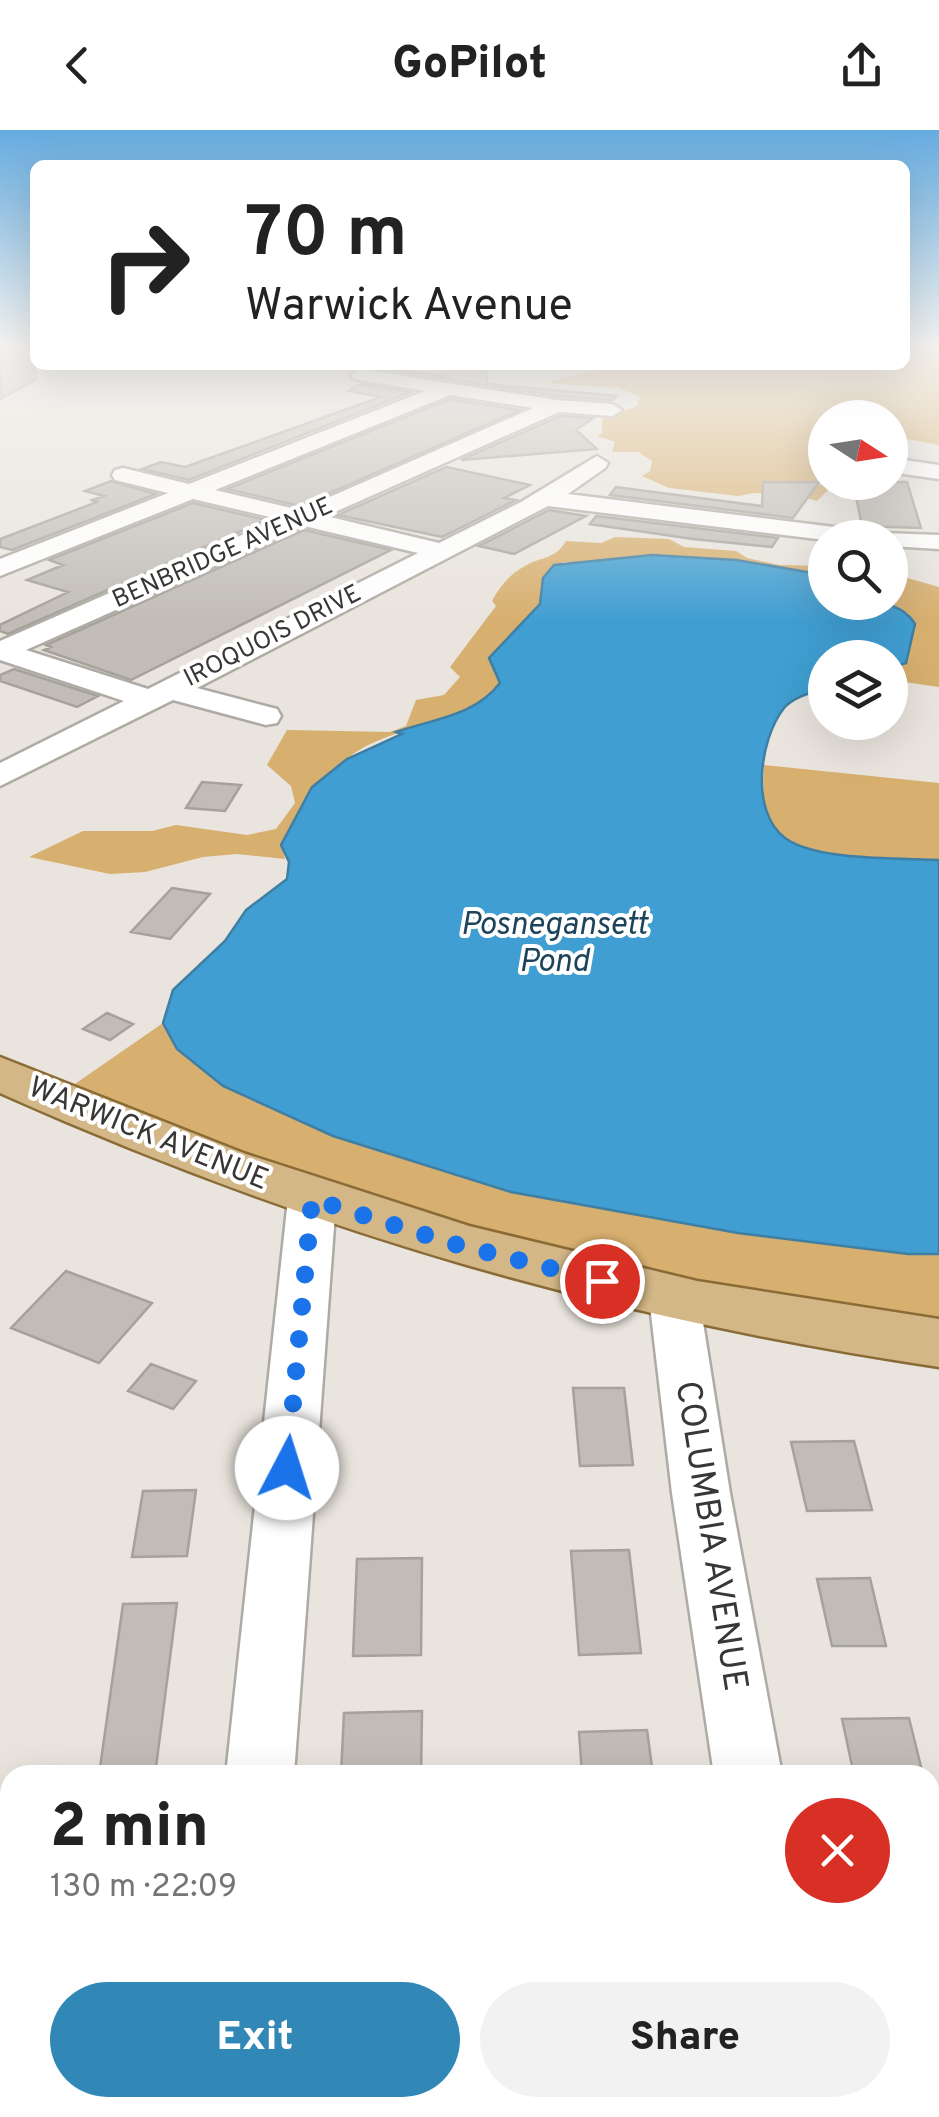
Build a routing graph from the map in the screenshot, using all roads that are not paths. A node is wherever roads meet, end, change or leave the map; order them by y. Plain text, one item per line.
1 (327, 438) edge
2 (485, 438) edge
3 (597, 463) dead end
4 (908, 468) edge
5 (939, 472) edge
6 (123, 475) dead end
7 (191, 491) junction
8 (544, 498) junction
9 (302, 520) junction
10 (808, 530) edge
11 (908, 540) edge
12 (939, 542) edge
13 (440, 551) junction
14 (0, 568) edge
15 (0, 651) edge
16 (162, 695) junction
17 (266, 716) dead end
18 (0, 776) edge
19 (4, 1083) edge
20 (312, 1199) junction
21 (674, 1297) junction
22 (939, 1343) edge
23 (261, 1765) edge
24 (746, 1765) edge

1 - 7 street
2 - 9 street, BENBRIDGE AVENUE
3 - 8 street, IROQUOIS DRIVE
4 - 5 street
6 - 7 street
7 - 9 street
7 - 14 street
8 - 10 street
8 - 13 street, IROQUOIS DRIVE
9 - 13 street
9 - 15 street, BENBRIDGE AVENUE
11 - 12 street
13 - 16 street, IROQUOIS DRIVE
15 - 16 street
16 - 17 street
16 - 18 street, IROQUOIS DRIVE
19 - 20 main road, WARWICK AVENUE
20 - 21 main road, WARWICK AVENUE
20 - 23 street
21 - 22 main road, WARWICK AVENUE
21 - 24 street, COLUMBIA AVENUE

